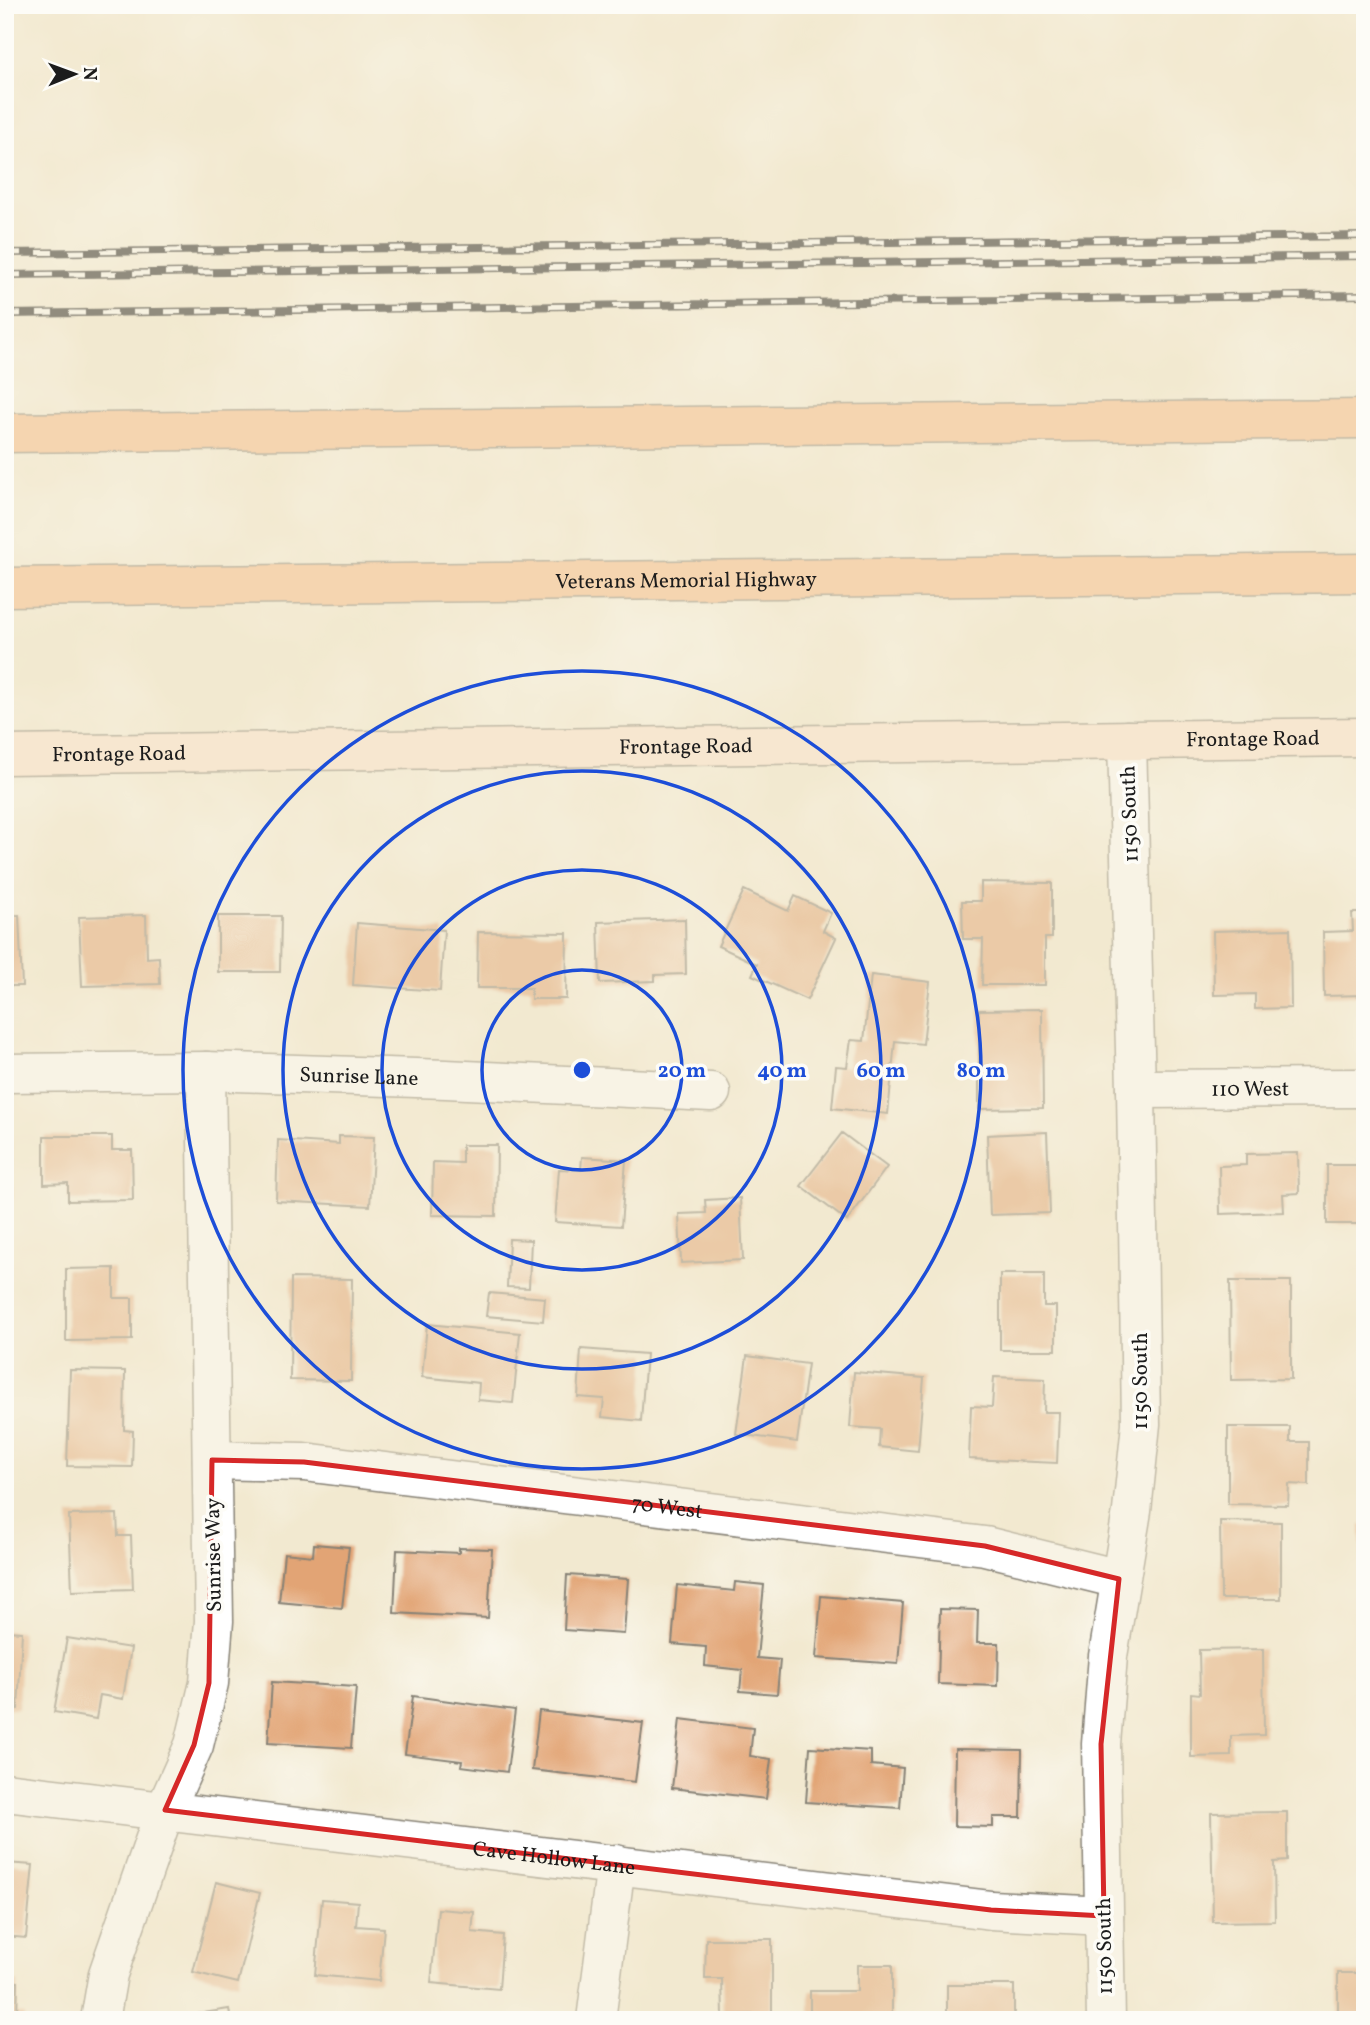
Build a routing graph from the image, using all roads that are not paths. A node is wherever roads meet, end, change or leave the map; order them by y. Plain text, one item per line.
1 (1365, 419) edge
2 (5, 433) edge
3 (1365, 573) edge
4 (5, 587) edge
5 (1365, 737) edge
6 (1127, 740) junction
7 (5, 755) edge
8 (206, 1072) junction
9 (5, 1073) edge
10 (1365, 1088) edge
11 (1136, 1089) junction
12 (711, 1092) dead end
13 (212, 1460) junction
14 (1119, 1579) junction
15 (5, 1792) edge
16 (165, 1810) junction
17 (616, 1864) junction
18 (1104, 1916) junction
19 (100, 2020) edge
20 (596, 2020) edge
21 (1106, 2020) edge

1 - 2 highway
3 - 4 highway, Veterans Memorial Highway
5 - 6 street, Frontage Road
6 - 7 street, Frontage Road
6 - 11 street, 1150 South
8 - 9 street, Sunrise Lane
8 - 12 street, Sunrise Lane
8 - 13 street, Sunrise Way
10 - 11 street, 110 West
11 - 14 street, 1150 South
13 - 14 street, 70 West
13 - 16 street, Sunrise Way
14 - 18 street, 1150 South
15 - 16 street, Cave Hollow Lane
16 - 17 street, Cave Hollow Lane
16 - 19 street, Sunrise Way
17 - 18 street, Cave Hollow Lane
17 - 20 street
18 - 21 street, 1150 South

